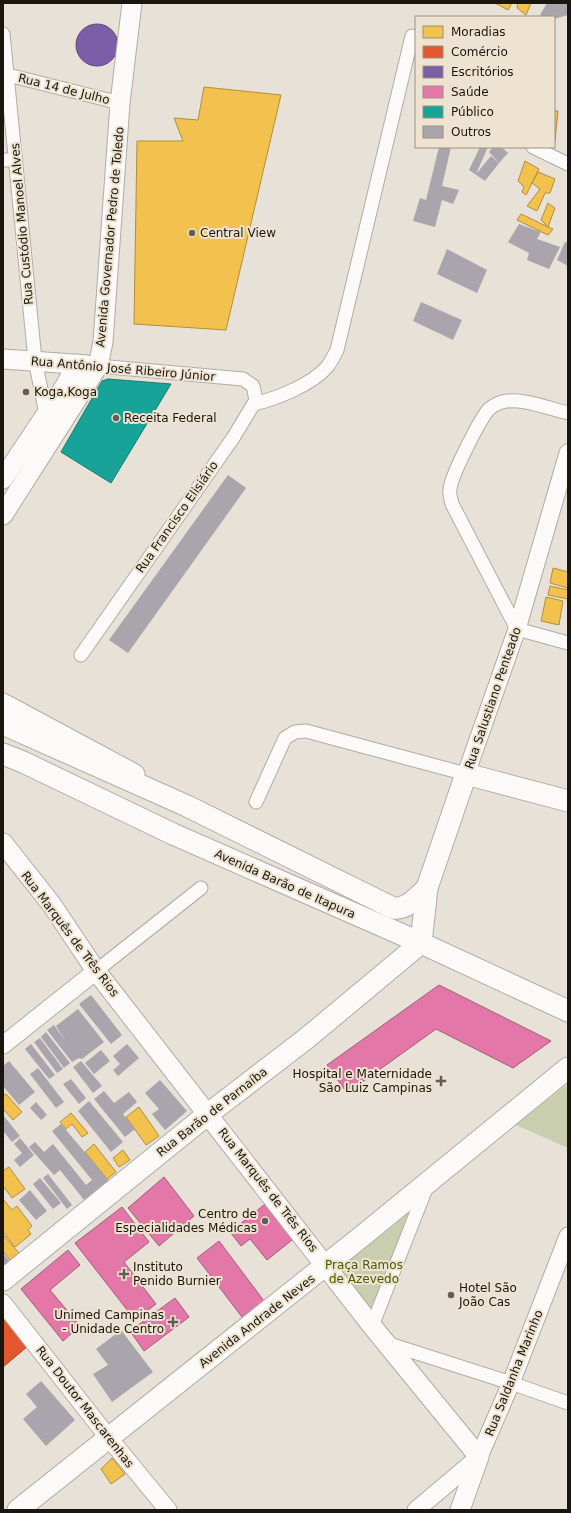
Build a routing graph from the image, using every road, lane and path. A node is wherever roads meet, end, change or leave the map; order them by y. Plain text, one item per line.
1 (132, 3) edge
2 (3, 34) edge
3 (412, 36) dead end
4 (8, 75) junction
5 (120, 103) junction
6 (535, 148) edge
7 (9, 160) edge
8 (568, 164) edge
9 (3, 359) edge
10 (35, 360) junction
11 (77, 364) junction
12 (98, 366) junction
13 (254, 404) junction
14 (568, 413) edge
15 (46, 414) junction
16 (568, 453) edge
17 (3, 480) edge
18 (3, 515) edge
19 (517, 629) junction
20 (568, 643) edge
21 (81, 655) dead end
22 (3, 703) edge
23 (3, 724) edge
24 (3, 754) edge
25 (466, 774) junction
26 (149, 789) junction
27 (568, 801) edge
28 (256, 802) dead end
29 (3, 843) edge
30 (201, 888) dead end
31 (427, 888) junction
32 (421, 943) junction
33 (96, 971) junction
34 (568, 1011) edge
35 (3, 1045) edge
36 (568, 1068) edge
37 (208, 1114) junction
38 (430, 1180) junction
39 (568, 1236) edge
40 (327, 1265) junction
41 (3, 1280) edge
42 (3, 1303) edge
43 (372, 1326) junction
44 (386, 1343) junction
45 (511, 1383) junction
46 (568, 1403) edge
47 (108, 1437) junction
48 (479, 1458) junction
49 (18, 1510) edge
50 (168, 1510) edge
51 (416, 1510) edge
52 (460, 1510) edge

1 - 5 main road, Avenida Governador Pedro de Toledo
2 - 4 street, Rua Custódio Manoel Alves
3 - 13 street
4 - 5 street, Rua 14 de Julho
4 - 7 street, Rua Custódio Manoel Alves
5 - 12 main road, Avenida Governador Pedro de Toledo
6 - 8 street
7 - 10 street, Rua Custódio Manoel Alves
9 - 10 main road, Rua Antônio José Ribeiro Júnior
10 - 11 main road, Rua Antônio José Ribeiro Júnior
10 - 15 street, Rua Custódio Manoel Alves
11 - 12 main road, Rua Antônio José Ribeiro Júnior
11 - 15 main road
12 - 13 street, Rua Antônio José Ribeiro Júnior
12 - 18 main road, Avenida Governador Pedro de Toledo
13 - 21 street, Rua Francisco Elisiário
14 - 19 street
15 - 17 main road
16 - 19 street, Rua Salustiano Penteado
19 - 20 street
19 - 25 street, Rua Salustiano Penteado
22 - 26 main road
23 - 26 main road, Avenida Barão de Itapura
24 - 32 main road, Avenida Barão de Itapura
25 - 27 main road
25 - 28 street
25 - 31 main road, Rua Salustiano Penteado
26 - 31 main road, Avenida Barão de Itapura
29 - 33 main road, Rua Marquês de Três Rios
30 - 33 street
31 - 32 main road, Rua Salustiano Penteado
32 - 34 main road, Avenida Barão de Itapura
32 - 37 main road, Rua Barão de Parnaíba
33 - 35 street
33 - 37 main road, Rua Marquês de Três Rios
36 - 38 main road, Avenida Andrade Neves
37 - 40 main road, Rua Marquês de Três Rios
37 - 41 main road, Rua Barão de Parnaíba
38 - 40 main road, Avenida Andrade Neves
38 - 43 street
39 - 45 street, Rua Saldanha Marinho
40 - 43 main road, Rua Marquês de Três Rios
40 - 47 main road, Avenida Andrade Neves
42 - 47 street, Rua Doutor Mascarenhas
43 - 44 main road, Rua Marquês de Três Rios
44 - 45 street
44 - 48 main road, Rua Marquês de Três Rios
45 - 46 street
45 - 48 street, Rua Saldanha Marinho
47 - 49 main road, Avenida Andrade Neves
47 - 50 street, Rua Doutor Mascarenhas
48 - 51 street
48 - 52 main road, Rua Saldanha Marinho

